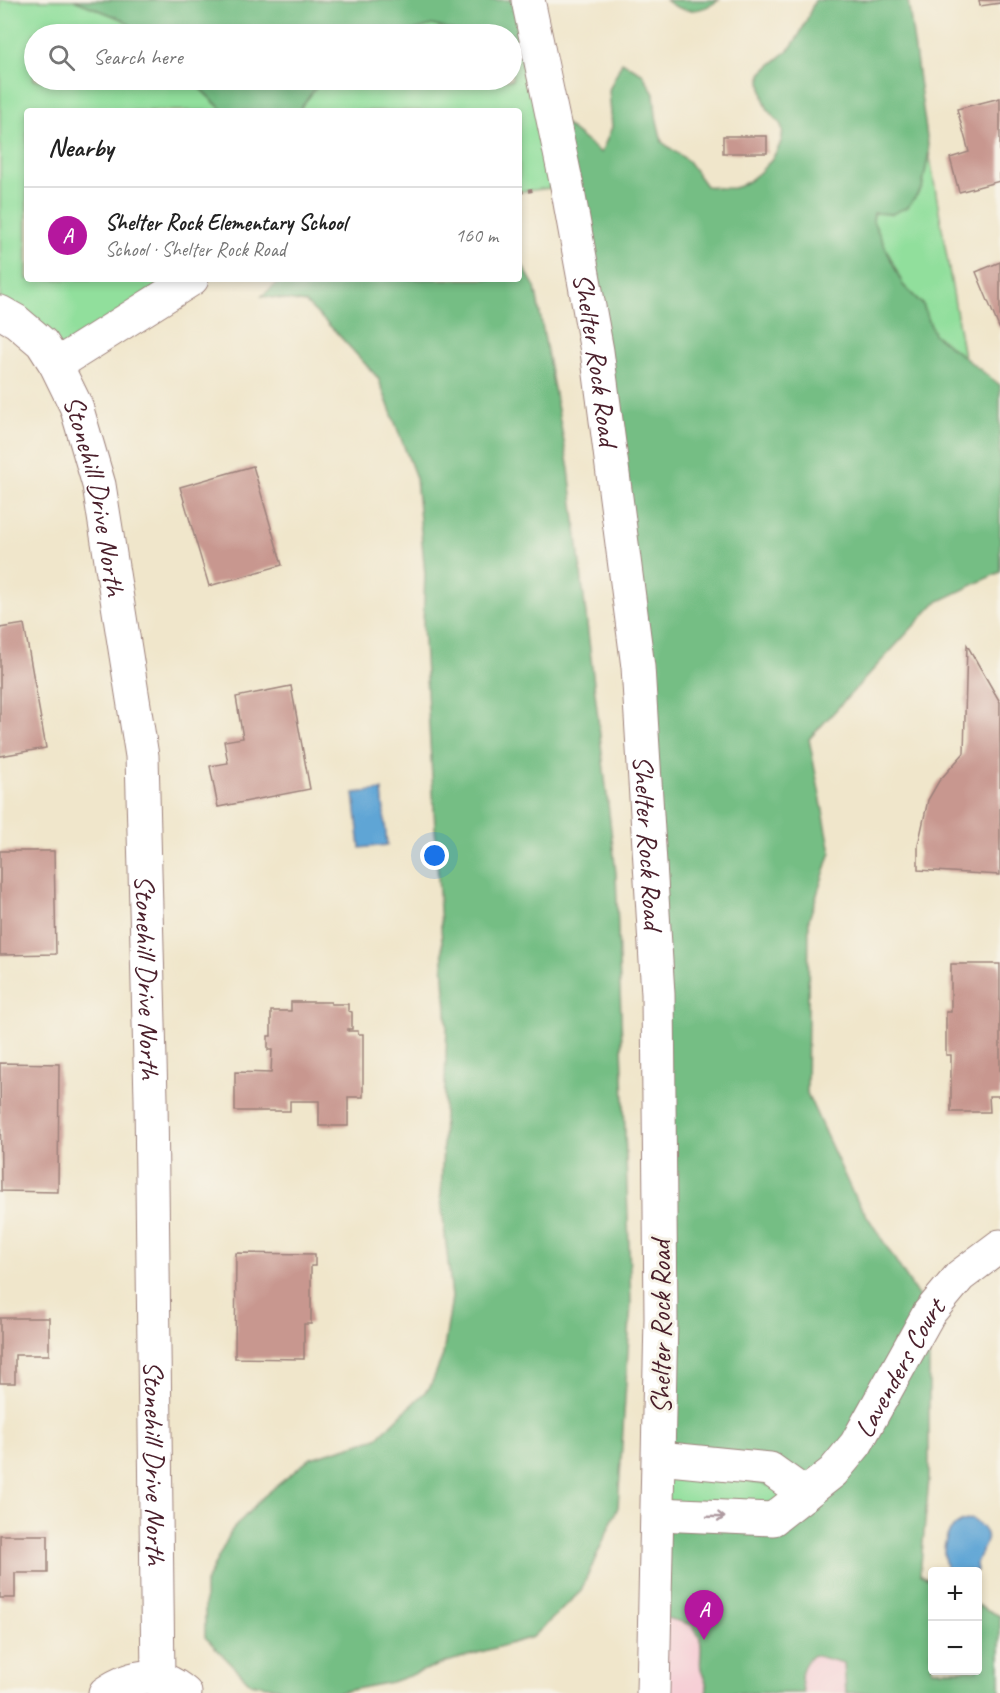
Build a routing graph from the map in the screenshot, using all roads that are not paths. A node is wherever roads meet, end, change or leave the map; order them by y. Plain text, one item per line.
1 (528, 0) edge
2 (187, 282) edge
3 (0, 312) edge
4 (56, 365) junction
5 (1000, 1246) edge
6 (659, 1458) junction
7 (805, 1494) junction
8 (658, 1514) junction
9 (171, 1686) edge
10 (105, 1693) edge
11 (653, 1693) edge

1 - 6 street, Shelter Rock Road
2 - 4 street
3 - 4 street, Stonehill Drive North
4 - 9 street, Stonehill Drive North
5 - 7 street, Lavenders Court
6 - 7 street
6 - 8 street, Shelter Rock Road
8 -> 7 street, Lavenders Court
8 - 11 street, Shelter Rock Road
9 - 10 street

